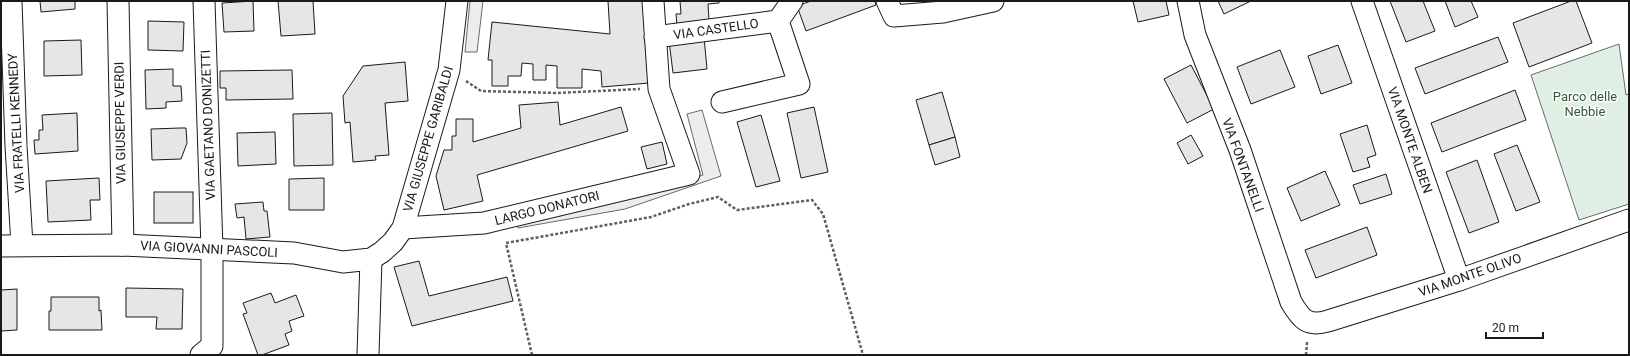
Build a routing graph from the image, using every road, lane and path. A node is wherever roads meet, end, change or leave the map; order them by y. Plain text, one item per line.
1 (11, 1) edge
2 (118, 1) edge
3 (204, 1) edge
4 (457, 1) edge
5 (653, 1) edge
6 (792, 1) edge
7 (887, 1) edge
8 (993, 1) edge
9 (1188, 1) edge
10 (1362, 1) edge
11 (778, 21) junction
12 (655, 37) junction
13 (7, 64) edge
14 (449, 70) junction
15 (659, 89) junction
16 (722, 102) dead end
17 (1629, 220) edge
18 (403, 228) junction
19 (22, 244) junction
20 (122, 245) junction
21 (1, 246) edge
22 (212, 249) junction
23 (371, 259) junction
24 (1459, 280) junction
25 (1309, 323) joint
26 (201, 355) edge
27 (368, 355) edge
28 (532, 355) edge
29 (863, 355) edge

1 - 13 street, VIA FRATELLI KENNEDY
2 - 20 street, VIA GIUSEPPE VERDI
3 - 22 street, VIA GAETANO DONIZETTI
4 - 14 street, VIA GIUSEPPE GARIBALDI
5 - 12 street
6 - 11 street
7 - 8 street
9 - 25 street, VIA FONTANELLI
10 - 24 street, VIA MONTE ALBEN
11 - 12 street, VIA CASTELLO
11 - 16 street
12 - 15 street
13 - 19 street, VIA FRATELLI KENNEDY
14 - 15 path
14 - 18 street, VIA GIUSEPPE GARIBALDI
15 - 18 street, LARGO DONATORI
17 - 24 street, VIA MONTE OLIVO
18 - 23 street, VIA GIOVANNI PASCOLI
19 - 20 street, VIA GIOVANNI PASCOLI
19 - 21 street, VIA GIOVANNI PASCOLI
20 - 22 street, VIA GIOVANNI PASCOLI
22 - 23 street, VIA GIOVANNI PASCOLI
22 - 26 street, VIA GAETANO DONIZETTI
23 - 27 street
24 - 25 street, VIA MONTE OLIVO
28 - 29 path

